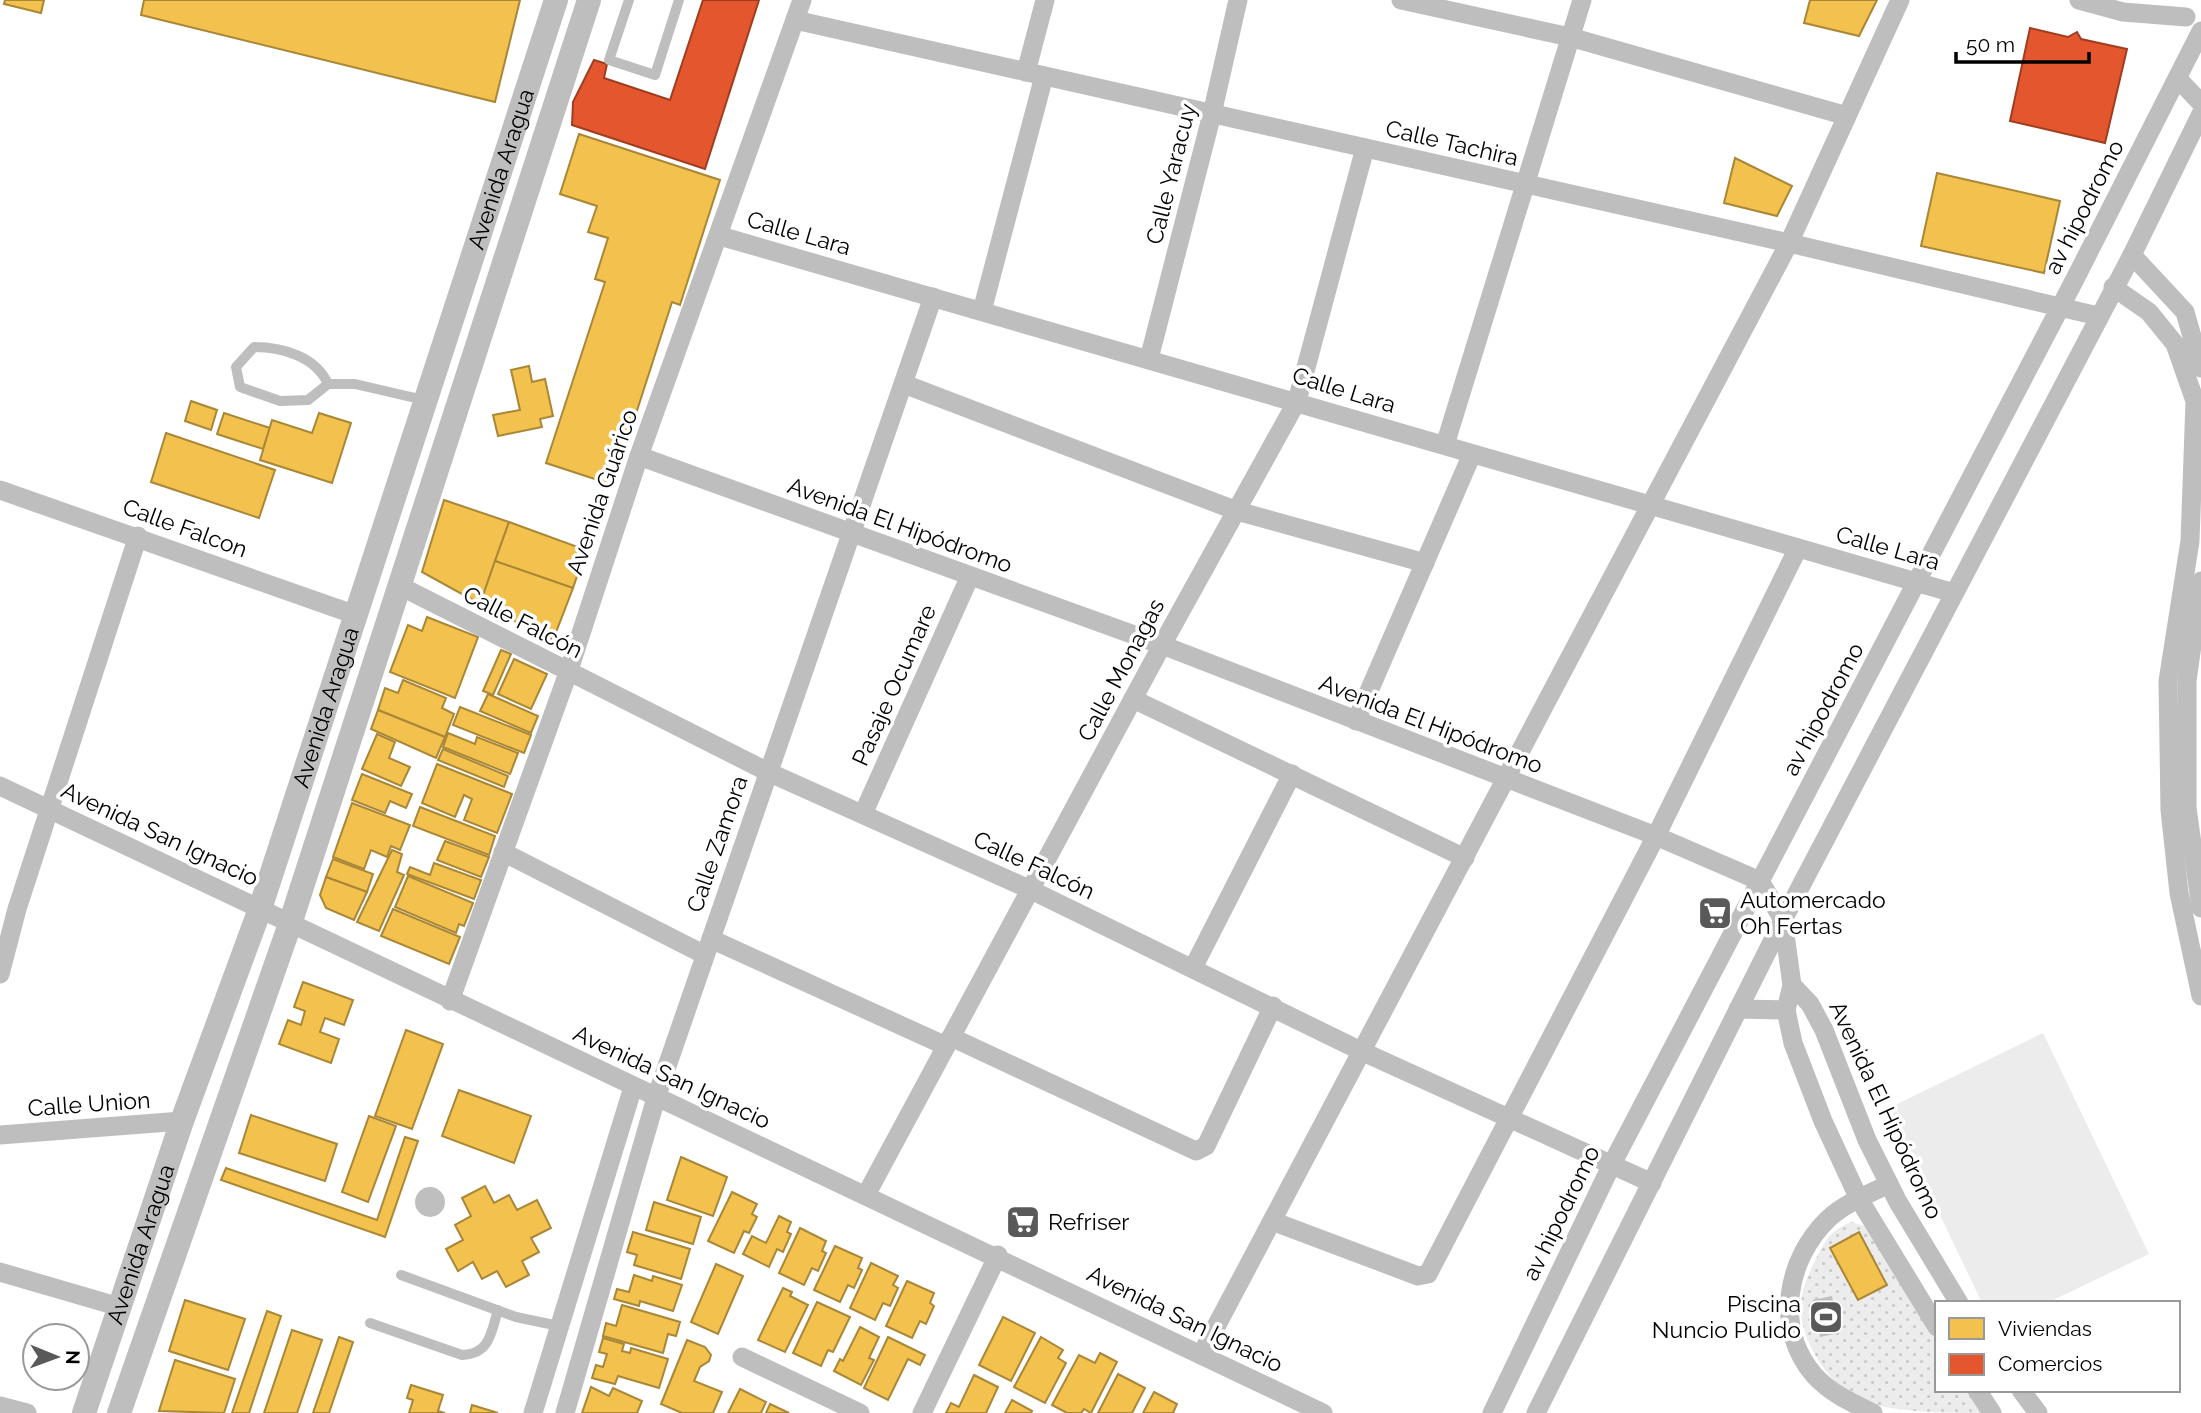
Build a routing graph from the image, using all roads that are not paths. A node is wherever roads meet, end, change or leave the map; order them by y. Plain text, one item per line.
1 (556, 0) edge
2 (589, 0) edge
3 (629, 0) edge
4 (679, 0) edge
5 (802, 0) edge
6 (1045, 0) edge
7 (1238, 0) edge
8 (1401, 0) edge
9 (1582, 0) edge
10 (1900, 0) edge
11 (2079, 0) edge
12 (2150, 0) edge
13 (795, 20) junction
14 (2194, 20) edge
15 (2201, 31) edge
16 (1570, 37) junction
17 (1035, 74) junction
18 (2178, 79) junction
19 (2201, 103) edge
20 (1212, 114) junction
21 (2201, 114) edge
22 (1847, 117) junction
23 (1365, 148) junction
24 (1526, 185) junction
25 (720, 236) junction
26 (1789, 243) junction
27 (2132, 255) junction
28 (2113, 287) junction
29 (933, 297) junction
30 (2060, 306) junction
31 (982, 311) junction
32 (2098, 316) junction
33 (1149, 359) junction
34 (2201, 368) edge
35 (328, 384) junction
36 (904, 384) junction
37 (424, 400) junction
38 (1297, 401) junction
39 (1445, 446) junction
40 (1472, 454) junction
41 (639, 456) junction
42 (0, 490) edge
43 (1650, 505) junction
44 (1237, 511) junction
45 (851, 533) junction
46 (138, 536) junction
47 (1798, 548) junction
48 (1425, 563) junction
49 (970, 576) junction
50 (2201, 580) edge
51 (1917, 582) junction
52 (398, 585) junction
53 (1954, 593) junction
54 (353, 614) junction
55 (1161, 645) junction
56 (568, 673) junction
57 (1133, 699) junction
58 (1356, 722) junction
59 (768, 772) junction
60 (1292, 774) junction
61 (1506, 780) junction
62 (0, 786) edge
63 (2178, 809) junction
64 (51, 810) junction
65 (863, 814) junction
66 (1656, 836) junction
67 (503, 852) junction
68 (1465, 858) junction
69 (1760, 881) junction
70 (1031, 890) junction
71 (9, 908) edge
72 (2201, 908) edge
73 (260, 909) junction
74 (1783, 920) junction
75 (290, 924) junction
76 (708, 947) junction
77 (1194, 968) junction
78 (0, 974) edge
79 (1792, 985) junction
80 (2201, 996) edge
81 (450, 1001) junction
82 (1273, 1006) junction
83 (1738, 1009) junction
84 (1786, 1010) junction
85 (948, 1042) junction
86 (1362, 1051) junction
87 (633, 1087) junction
88 (656, 1098) junction
89 (1511, 1118) junction
90 (182, 1121) junction
91 (0, 1135) edge
92 (1612, 1164) junction
93 (1652, 1183) junction
94 (1889, 1184) junction
95 (866, 1195) junction
96 (1859, 1199) junction
97 (1272, 1221) junction
98 (998, 1255) junction
99 (0, 1272) edge
100 (401, 1275) dead end
101 (1958, 1301) edge
102 (120, 1307) junction
103 (498, 1310) junction
104 (370, 1323) dead end
105 (1935, 1324) edge
106 (559, 1326) junction
107 (1201, 1355) junction
108 (742, 1357) dead end
109 (1978, 1392) edge
110 (2022, 1392) edge
111 (0, 1406) edge
112 (27, 1413) edge
113 (84, 1413) edge
114 (119, 1413) edge
115 (533, 1413) edge
116 (565, 1413) edge
117 (860, 1413) edge
118 (922, 1413) edge
119 (1323, 1413) edge
120 (1492, 1413) edge
121 (1536, 1413) edge
122 (1873, 1413) edge
123 (1992, 1413) edge
124 (2038, 1413) edge

1 - 37 street, Avenida Aragua
2 - 52 street, Avenida Aragua
3 - 4 lane
5 - 13 street, Avenida Guárico
6 - 17 street
7 - 20 street, Calle Yaracuy
8 - 16 street
9 - 16 street
10 - 22 street
11 - 14 street
12 - 14 street
13 - 17 street, Calle Tachira
13 - 25 street, Avenida Guárico
15 - 18 street, av hipodromo
16 - 22 street
16 - 24 street
17 - 20 street, Calle Tachira
17 - 31 street
18 - 19 street
18 - 30 street, av hipodromo
20 - 23 street, Calle Tachira
20 - 33 street, Calle Yaracuy
21 - 27 street
22 - 26 street
23 - 24 street, Calle Tachira
23 - 38 street, Calle Monagas
24 - 26 street, Calle Tachira
24 - 39 street
25 - 29 street, Calle Lara
25 - 41 street, Avenida Guárico
26 - 30 street, Calle Tachira
26 - 43 street
27 - 28 street
27 - 34 street
28 - 32 street
28 - 63 street
29 - 31 street, Calle Lara
29 - 36 street, Calle Zamora
30 - 32 street, Calle Tachira
30 - 51 street, av hipodromo
31 - 33 street, Calle Lara
32 - 53 street
33 - 38 street, Calle Lara
35 - 35 lane
35 - 37 lane
36 - 44 street
36 - 45 street, Calle Zamora
37 - 54 street, Avenida Aragua
38 - 39 street, Calle Lara
38 - 44 street, Calle Monagas
39 - 40 street, Calle Lara
40 - 43 street, Calle Lara
40 - 48 street
41 - 45 street, Avenida El Hipódromo
41 - 56 street, Avenida Guárico
42 - 46 street, Calle Falcon
43 - 47 street, Calle Lara
43 - 61 street
44 - 48 street
44 - 55 street, Calle Monagas
45 - 49 street, Avenida El Hipódromo
45 - 59 street, Calle Zamora
46 - 54 street, Calle Falcon
46 - 64 street
47 - 51 street, Calle Lara
47 - 66 street
48 - 58 street
49 - 55 street, Avenida El Hipódromo
49 - 65 street, Pasaje Ocumare
50 - 63 street
51 - 53 street, Calle Lara
51 - 69 street, av hipodromo
52 - 56 street, Calle Falcón
52 - 75 street, Avenida Aragua
53 - 74 street
54 - 73 street, Avenida Aragua
55 - 57 street, Calle Monagas
55 - 58 street, Avenida El Hipódromo
56 - 59 street, Calle Falcón
56 - 67 street, Avenida Guárico
57 - 60 street
57 - 70 street, Calle Monagas
58 - 61 street, Avenida El Hipódromo
59 - 65 street, Calle Falcón
59 - 76 street, Calle Zamora
60 - 68 street
60 - 77 street
61 - 66 street, Avenida El Hipódromo
61 - 68 street
62 - 64 street, Avenida San Ignacio
63 - 72 street
63 - 80 street
64 - 71 street
64 - 73 street, Avenida San Ignacio
65 - 70 street, Calle Falcón
66 - 69 street, Avenida El Hipódromo
66 - 89 street
67 - 76 street
67 - 81 street, Avenida Guárico
68 - 86 street
69 - 74 street
69 - 92 street, av hipodromo
70 - 77 street, Calle Falcón
70 - 85 street, Calle Monagas
71 - 78 street
73 - 75 street, Avenida San Ignacio
73 - 90 street, Avenida Aragua
74 - 79 street
74 - 83 street
75 - 81 street, Avenida San Ignacio
75 - 114 street, Avenida Aragua
76 - 85 street
76 - 88 street, Calle Zamora
77 - 82 street, Calle Falcón
79 - 84 street
79 - 94 street, Avenida El Hipódromo
81 - 87 street, Avenida San Ignacio
82 - 85 street
82 - 86 street, Calle Falcón
83 - 84 street
83 - 93 street
84 - 96 street
85 - 95 street, Calle Monagas
86 - 89 street, Calle Falcón
86 - 97 street
87 - 88 street, Avenida San Ignacio
87 - 106 street
88 - 95 street, Avenida San Ignacio
88 - 116 street, Calle Zamora
89 - 92 street, Calle Falcón
89 - 97 street
90 - 91 street, Calle Union
90 - 102 street, Avenida Aragua
92 - 93 street, Calle Falcón
92 - 120 street, av hipodromo
93 - 121 street
94 - 96 street
94 - 101 street, Avenida El Hipódromo
95 - 98 street, Avenida San Ignacio
96 - 105 street
96 - 122 street
97 - 107 street
98 - 107 street, Avenida San Ignacio
98 - 118 street
99 - 102 street
100 - 103 lane
102 - 113 street, Avenida Aragua
103 - 104 lane
103 - 106 lane
106 - 115 street
107 - 119 street, Avenida San Ignacio
108 - 117 street
109 - 123 street
110 - 124 street
111 - 112 street

